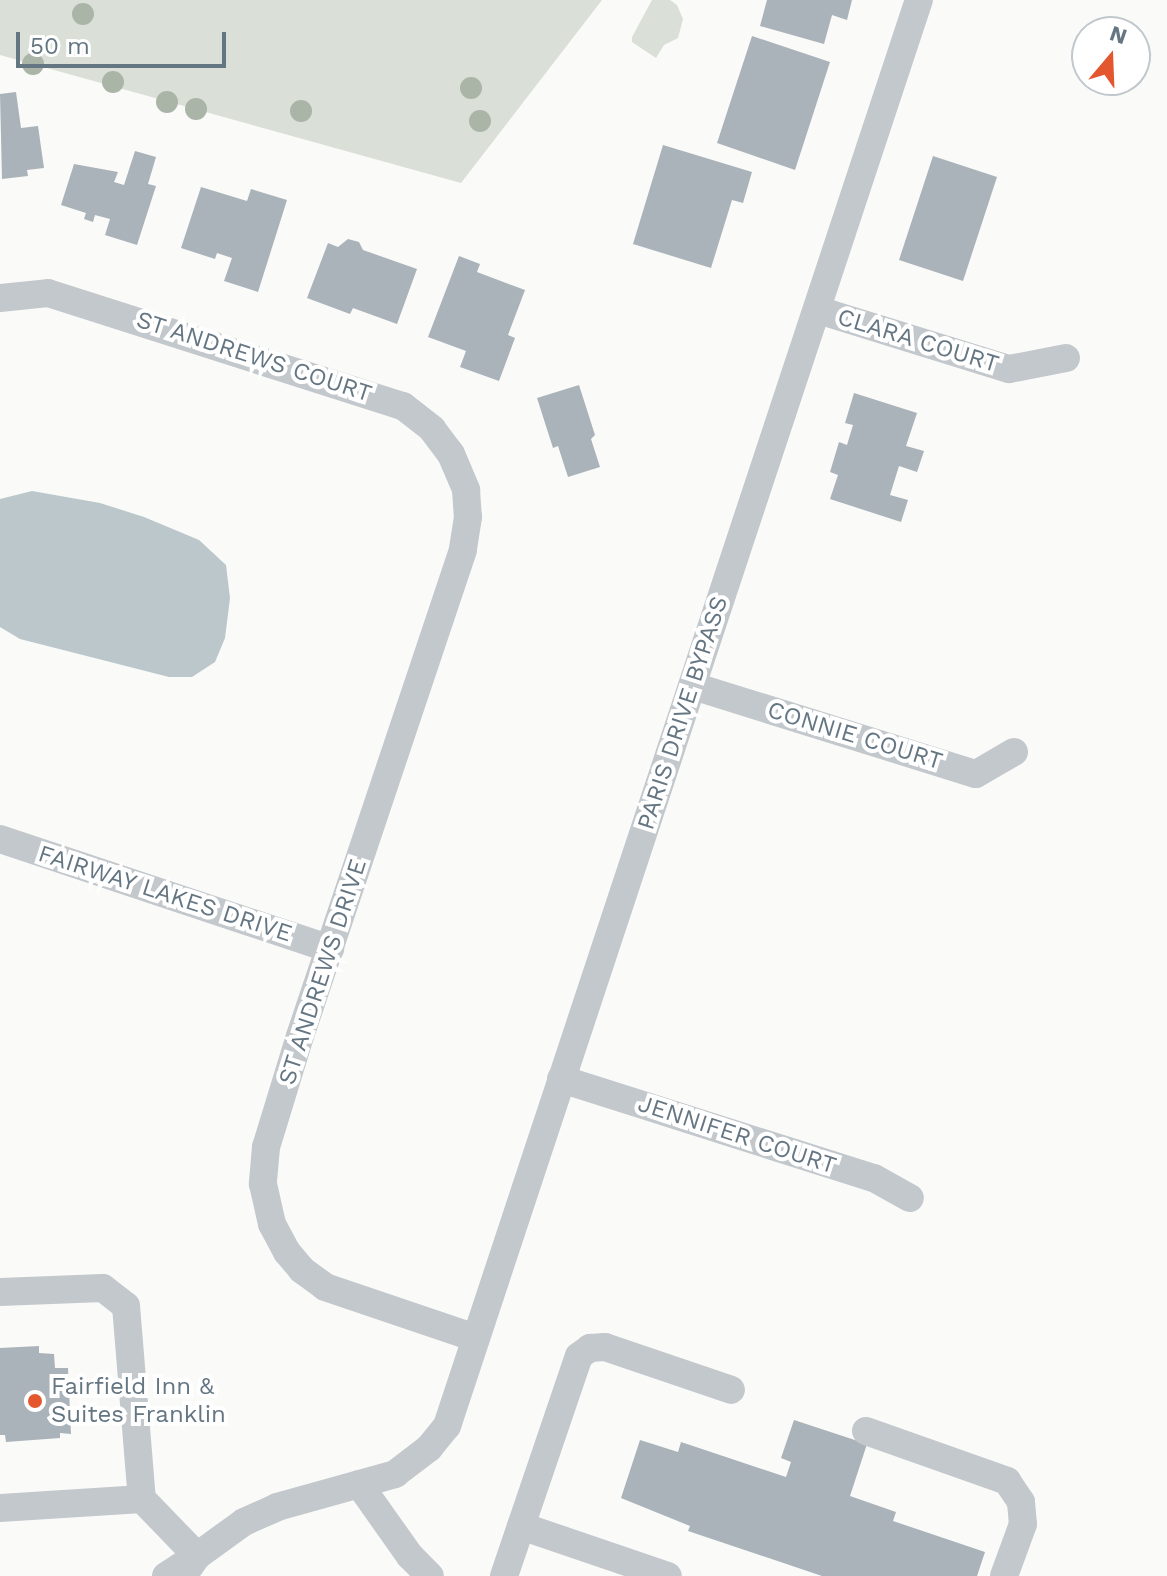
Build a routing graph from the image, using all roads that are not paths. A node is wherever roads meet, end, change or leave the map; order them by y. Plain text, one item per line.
1 (919, 0) edge
2 (0, 298) edge
3 (818, 310) junction
4 (1066, 358) dead end
5 (466, 490) joint
6 (693, 686) junction
7 (1014, 752) dead end
8 (0, 839) edge
9 (330, 949) junction
10 (561, 1079) junction
11 (910, 1198) dead end
12 (0, 1292) edge
13 (476, 1338) junction
14 (731, 1390) dead end
15 (866, 1431) dead end
16 (359, 1484) junction
17 (142, 1499) junction
18 (0, 1508) edge
19 (521, 1526) junction
20 (190, 1566) edge
21 (166, 1576) edge
22 (430, 1576) edge
23 (504, 1576) edge
24 (668, 1576) edge
25 (1004, 1576) edge

1 - 3 street, PARIS DRIVE BYPASS
2 - 5 street, ST ANDREWS COURT
3 - 4 street, CLARA COURT
3 - 6 street, PARIS DRIVE BYPASS
5 - 9 street, ST ANDREWS DRIVE
6 - 7 street, CONNIE COURT
6 - 10 street, PARIS DRIVE BYPASS
8 - 9 street, FAIRWAY LAKES DRIVE
9 - 13 street, ST ANDREWS DRIVE
10 - 11 street, JENNIFER COURT
10 - 13 street, PARIS DRIVE BYPASS
12 - 17 street
13 - 16 street, PARIS DRIVE BYPASS
14 - 19 street
15 - 25 street
16 - 20 street
16 - 22 street
17 - 18 street
17 - 20 street
19 - 23 street
19 - 24 street
20 - 21 street

